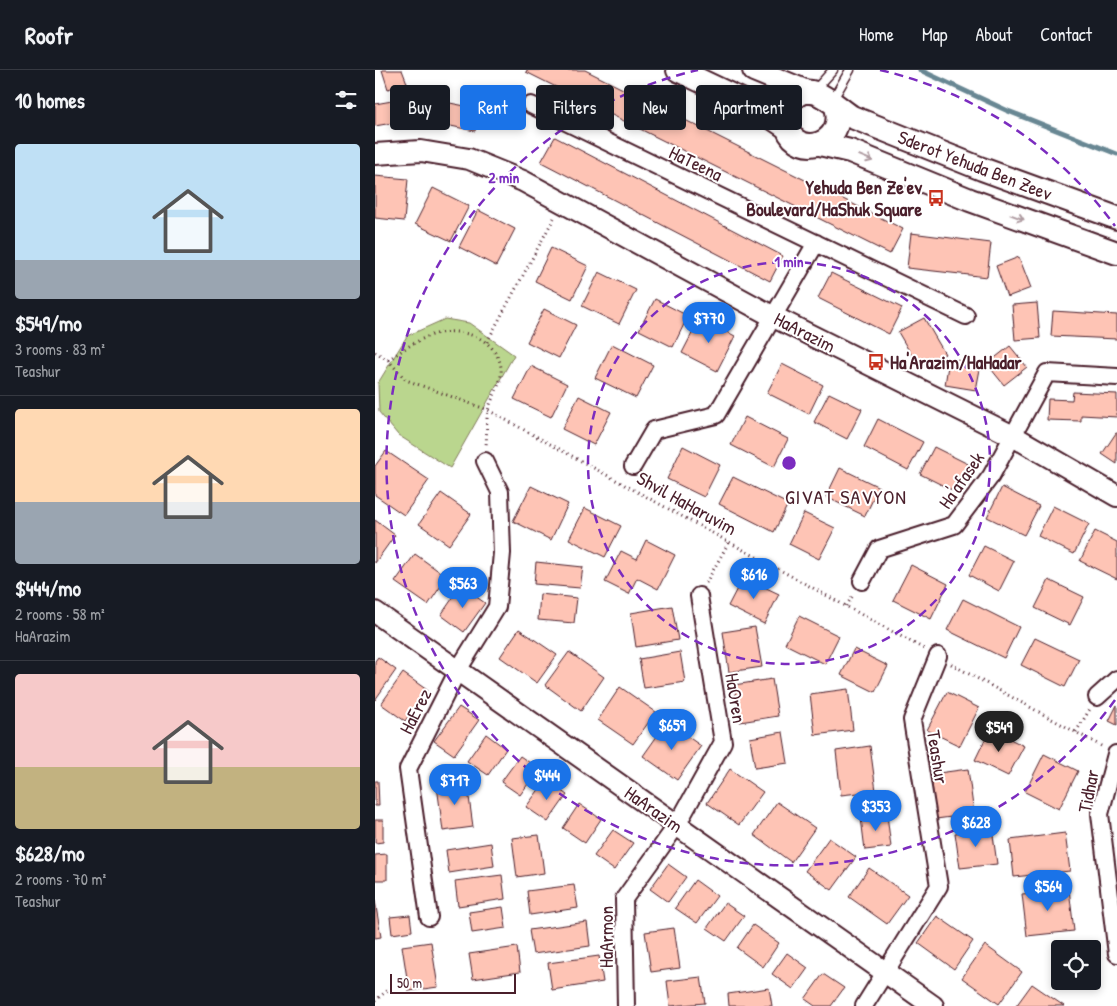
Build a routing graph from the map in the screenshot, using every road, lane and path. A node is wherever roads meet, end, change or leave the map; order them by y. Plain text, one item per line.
1 (678, 70) edge
2 (753, 70) edge
3 (833, 70) edge
4 (850, 70) edge
5 (709, 85) edge
6 (822, 98) junction
7 (802, 100) edge
8 (531, 105) dead end
9 (788, 130) edge
10 (820, 144) junction
11 (375, 154) edge
12 (563, 202) junction
13 (1117, 218) edge
14 (816, 243) junction
15 (1117, 253) edge
16 (772, 316) junction
17 (967, 316) dead end
18 (487, 342) junction
19 (375, 352) edge
20 (388, 360) junction
21 (1117, 377) edge
22 (488, 410) junction
23 (1013, 436) junction
24 (485, 462) joint
25 (633, 466) dead end
26 (1117, 496) edge
27 (729, 542) junction
28 (862, 581) dead end
29 (699, 596) joint
30 (375, 612) edge
31 (938, 656) junction
32 (458, 670) junction
33 (1117, 680) edge
34 (1097, 698) joint
35 (1076, 732) junction
36 (1116, 754) edge
37 (677, 825) junction
38 (429, 918) dead end
39 (1117, 954) edge
40 (885, 972) junction
41 (390, 988) dead end
42 (375, 1001) edge
43 (626, 1006) edge
44 (863, 1006) edge
45 (933, 1006) edge

1 - 5 main road
2 - 6 main road, Sderot Yehuda Ben Zeev
3 - 6 lane
4 - 6 lane
6 - 7 main road
6 - 10 main road
6 - 13 main road, Sderot Yehuda Ben Zeev
8 - 14 street, HaTeena
9 - 10 main road
10 -> 15 main road, Sderot Yehuda Ben Zeev
11 - 12 street, HaArazim
12 - 16 street, HaArazim
12 - 18 path
14 - 16 street
14 - 17 street, HaTeena
16 - 23 street, HaArazim
16 - 25 street
18 - 20 path
18 - 22 path
19 - 20 path, Shvil HaHaruvim
20 - 22 path, Shvil HaHaruvim
21 - 23 street, Ha'afasek
22 - 24 path
22 - 27 path, Shvil HaHaruvim
23 - 26 street, HaArazim
23 - 28 street, Ha'afasek
24 - 32 street, HaErez
27 - 29 path
27 - 31 path, Shvil HaHaruvim
29 - 37 street, HaOren
30 - 32 street, HaArazim
31 - 35 path, Shvil HaHaruvim
31 - 40 street, Teashur
32 - 37 street, HaArazim
32 - 38 street, HaErez
33 - 34 street
34 - 35 path
35 - 36 path, Shvil HaHaruvim
36 - 39 street, Tidhar
37 - 40 street, HaArazim
37 - 43 street, HaArmon
40 - 44 street, Teashur
40 - 45 street, HaArazim
41 - 42 path

